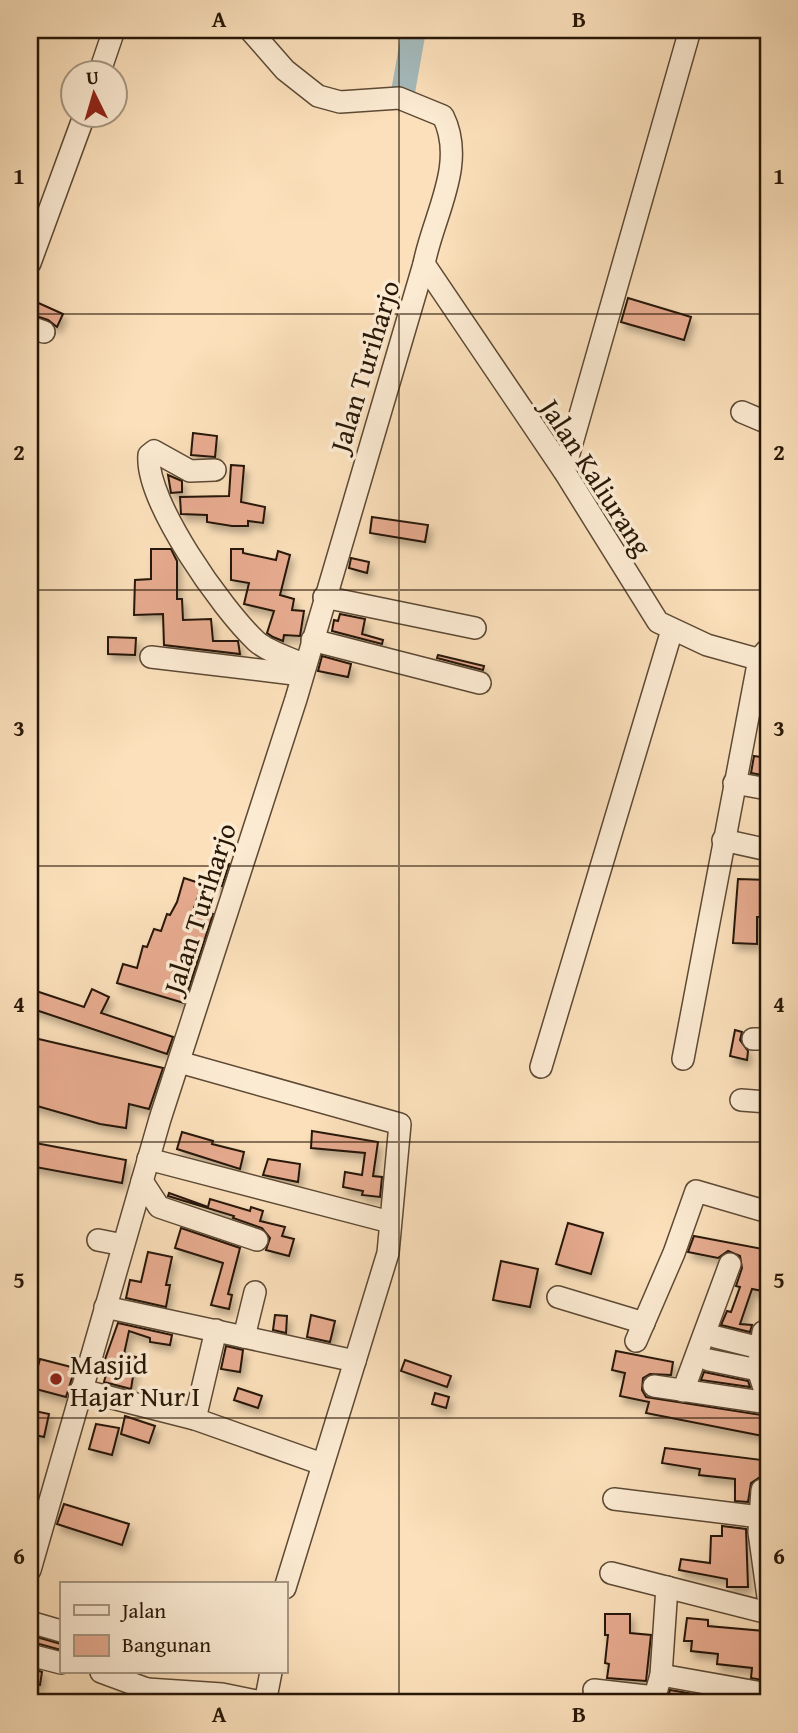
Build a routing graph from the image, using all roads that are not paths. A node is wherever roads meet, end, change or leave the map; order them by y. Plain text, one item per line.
1 (114, 30) edge
2 (250, 30) edge
3 (690, 30) edge
4 (104, 60) edge
5 (79, 130) edge
6 (30, 262) edge
7 (424, 264) junction
8 (743, 412) dead end
9 (768, 423) edge
10 (215, 470) dead end
11 (564, 471) junction
12 (324, 597) junction
13 (475, 628) dead end
14 (672, 630) junction
15 (312, 640) junction
16 (765, 656) edge
17 (151, 657) dead end
18 (303, 670) junction
19 (480, 683) dead end
20 (734, 783) junction
21 (768, 789) edge
22 (723, 840) junction
23 (768, 850) edge
24 (683, 1059) dead end
25 (179, 1062) junction
26 (541, 1067) dead end
27 (741, 1100) dead end
28 (768, 1102) edge
29 (148, 1159) junction
30 (142, 1181) junction
31 (768, 1212) edge
32 (390, 1222) junction
33 (98, 1240) dead end
34 (257, 1240) dead end
35 (123, 1245) junction
36 (730, 1264) dead end
37 (255, 1292) dead end
38 (558, 1297) dead end
39 (105, 1307) junction
40 (216, 1331) junction
41 (244, 1337) junction
42 (716, 1337) dead end
43 (709, 1360) dead end
44 (355, 1361) junction
45 (758, 1370) junction
46 (654, 1386) dead end
47 (81, 1390) junction
48 (683, 1391) junction
49 (768, 1402) edge
50 (195, 1419) junction
51 (322, 1464) junction
52 (762, 1490) dead end
53 (614, 1499) dead end
54 (760, 1517) junction
55 (765, 1558) edge
56 (30, 1570) edge
57 (611, 1573) dead end
58 (287, 1582) edge
59 (667, 1587) junction
60 (768, 1597) edge
61 (768, 1614) edge
62 (30, 1622) edge
63 (60, 1630) edge
64 (30, 1655) edge
65 (60, 1662) edge
66 (105, 1674) edge
67 (271, 1674) edge
68 (661, 1675) junction
69 (594, 1690) dead end
70 (768, 1694) edge
71 (147, 1696) edge
72 (654, 1700) edge
73 (265, 1703) edge

1 - 4 street
2 - 7 street, Jalan Turiharjo
3 - 11 street
5 - 6 street
7 - 11 street, Jalan Kaliurang
7 - 12 street, Jalan Turiharjo
8 - 9 street
10 - 18 street
11 - 14 street, Jalan Kaliurang
12 - 13 street
12 - 15 street, Jalan Turiharjo
14 - 16 street, Jalan Kaliurang
14 - 26 street
15 - 18 street, Jalan Turiharjo
15 - 19 street
16 - 20 street
17 - 18 street
18 - 25 street, Jalan Turiharjo
20 - 21 street
20 - 22 street
22 - 23 street
22 - 24 street
25 - 29 street, Jalan Turiharjo
25 - 32 street
27 - 28 street
29 - 30 street, Jalan Turiharjo
29 - 32 street
30 - 34 street
30 - 35 street, Jalan Turiharjo
31 - 38 street
32 - 44 street
33 - 35 street
35 - 39 street, Jalan Turiharjo
36 - 48 street
37 - 41 street
39 - 40 street
39 - 47 street, Jalan Turiharjo
40 - 41 street
40 - 50 street
41 - 44 street
42 - 45 street
43 - 45 street
44 - 51 street
45 - 49 street
46 - 48 street
47 - 50 street
47 - 56 street, Jalan Turiharjo
48 - 49 street
50 - 51 street
51 - 58 street
52 - 54 street
53 - 54 street
54 - 55 street
55 - 60 street
57 - 59 street
59 - 61 street
59 - 68 street
62 - 63 street
64 - 65 street
66 - 71 street
67 - 73 street
68 - 70 street
68 - 72 street
69 - 72 street
71 - 73 street

